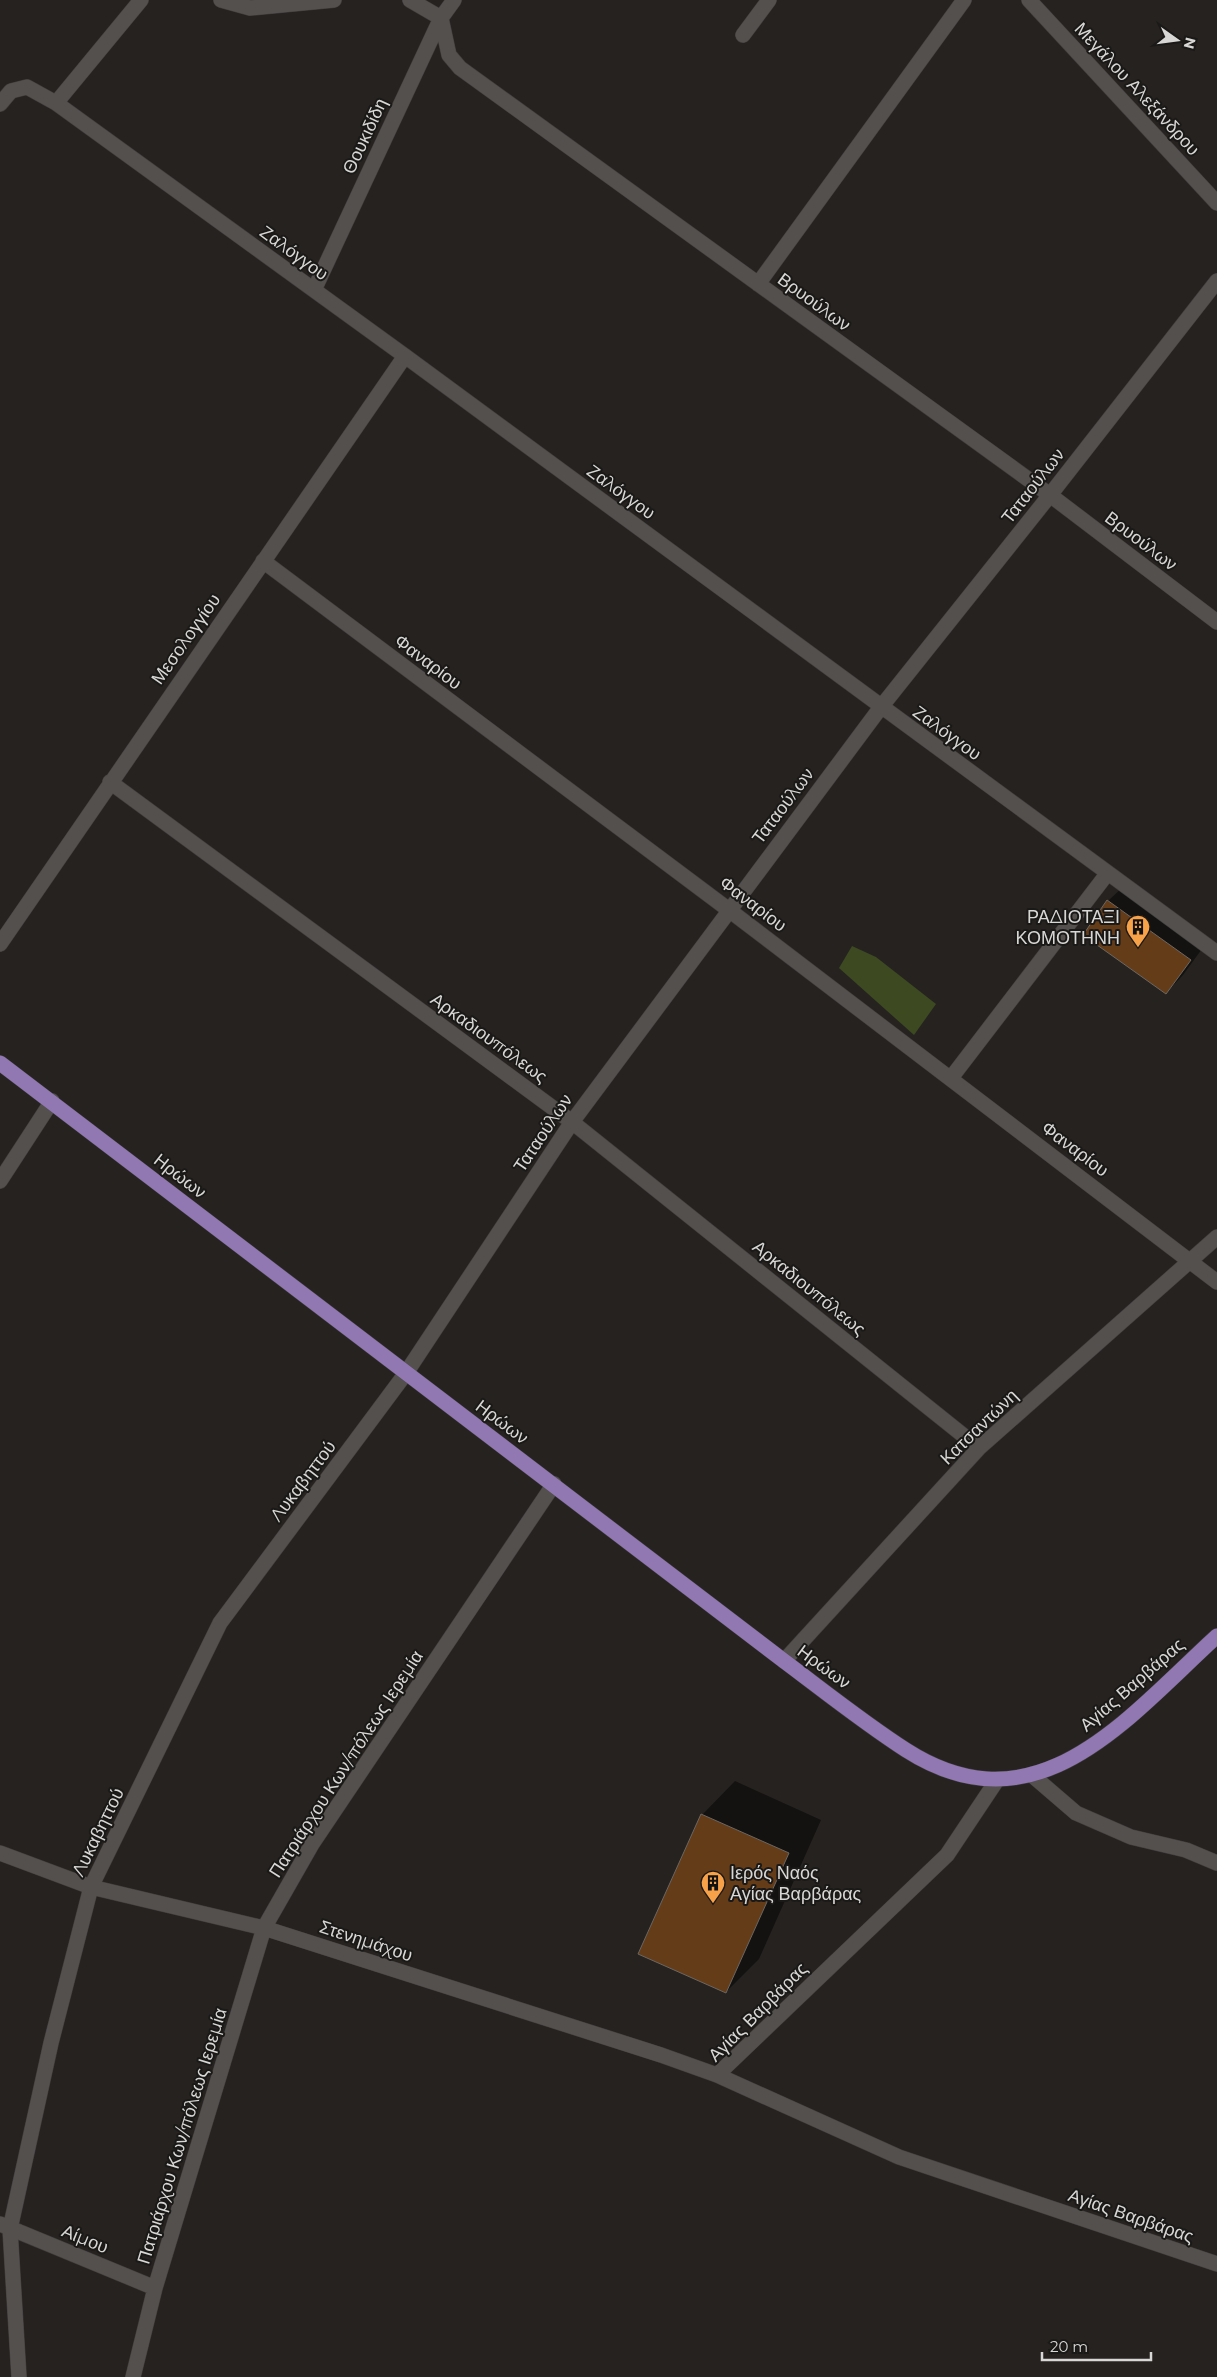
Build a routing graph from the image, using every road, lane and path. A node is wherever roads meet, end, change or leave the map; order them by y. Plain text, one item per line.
1 (141, 0) edge
2 (221, 0) edge
3 (334, 0) edge
4 (410, 0) edge
5 (454, 0) edge
6 (769, 0) edge
7 (964, 0) edge
8 (1029, 0) edge
9 (441, 18) junction
10 (743, 35) dead end
11 (56, 103) junction
12 (0, 104) edge
13 (1217, 203) edge
14 (1217, 281) edge
15 (758, 284) junction
16 (314, 290) junction
17 (405, 356) junction
18 (1050, 495) junction
19 (262, 561) junction
20 (1217, 622) edge
21 (880, 707) junction
22 (110, 782) junction
23 (1107, 874) junction
24 (729, 910) junction
25 (0, 944) edge
26 (1217, 953) edge
27 (0, 1063) edge
28 (951, 1078) junction
29 (52, 1101) junction
30 (572, 1122) junction
31 (0, 1181) edge
32 (1217, 1237) edge
33 (1191, 1262) junction
34 (1217, 1282) edge
35 (406, 1374) junction
36 (979, 1448) junction
37 (554, 1484) junction
38 (1217, 1636) edge
39 (784, 1661) junction
40 (1033, 1776) junction
41 (997, 1780) junction
42 (0, 1853) edge
43 (1217, 1863) edge
44 (91, 1887) junction
45 (264, 1928) junction
46 (717, 2075) junction
47 (5, 2226) edge
48 (1217, 2264) edge
49 (155, 2288) junction
50 (19, 2377) edge
51 (133, 2377) edge

1 - 11 street
2 - 3 street
4 - 9 street
5 - 9 street, Θουκιδίδη
6 - 10 street
7 - 15 street
8 - 13 street, Μεγάλου Αλεξάνδρου
9 - 15 street, Βρυούλων
9 - 16 street, Θουκιδίδη
11 - 12 street, Ζαλόγγου
11 - 16 street, Ζαλόγγου
14 - 18 street, Ταταούλων
15 - 18 street, Βρυούλων
16 - 17 street, Ζαλόγγου
17 - 19 street, Μεσολογγίου
17 - 21 street, Ζαλόγγου
18 - 20 street, Βρυούλων
18 - 21 street, Ταταούλων
19 - 22 street, Μεσολογγίου
19 - 24 street, Φαναρίου
21 - 23 street, Ζαλόγγου
21 - 24 street, Ταταούλων
22 - 25 street, Μεσολογγίου
22 - 30 street, Αρκαδιουπόλεως
23 - 26 street, Ζαλόγγου
23 - 28 street
24 - 28 street, Φαναρίου
24 - 30 street, Ταταούλων
27 - 29 main road, Ηρώων
28 - 33 street, Φαναρίου
29 - 31 street
29 - 35 main road, Ηρώων
30 - 35 street, Ταταούλων
30 - 36 street, Αρκαδιουπόλεως
32 - 33 street, Κατσαντώνη
33 - 34 street, Φαναρίου
33 - 36 street, Κατσαντώνη
35 - 37 main road, Ηρώων
35 - 44 street, Λυκαβηττού
36 - 39 street, Κατσαντώνη
37 - 39 main road, Ηρώων
37 - 45 street, Πατριάρχου Κων/πόλεως Ιερεμία
38 - 40 main road, Αγίας Βαρβάρας
39 - 41 main road, Ηρώων
40 - 41 main road, Αγίας Βαρβάρας
40 - 43 street
41 - 46 street, Αγίας Βαρβάρας
42 - 44 street, Στενημάχου
44 - 45 street, Στενημάχου
44 - 47 street, Λυκαβηττού
45 - 46 street, Στενημάχου
45 - 49 street, Πατριάρχου Κων/πόλεως Ιερεμία
46 - 48 street, Αγίας Βαρβάρας
47 - 49 street, Αίμου
47 - 50 street, Λυκαβηττού
49 - 51 street, Πατριάρχου Κων/πόλεως Ιερεμία

